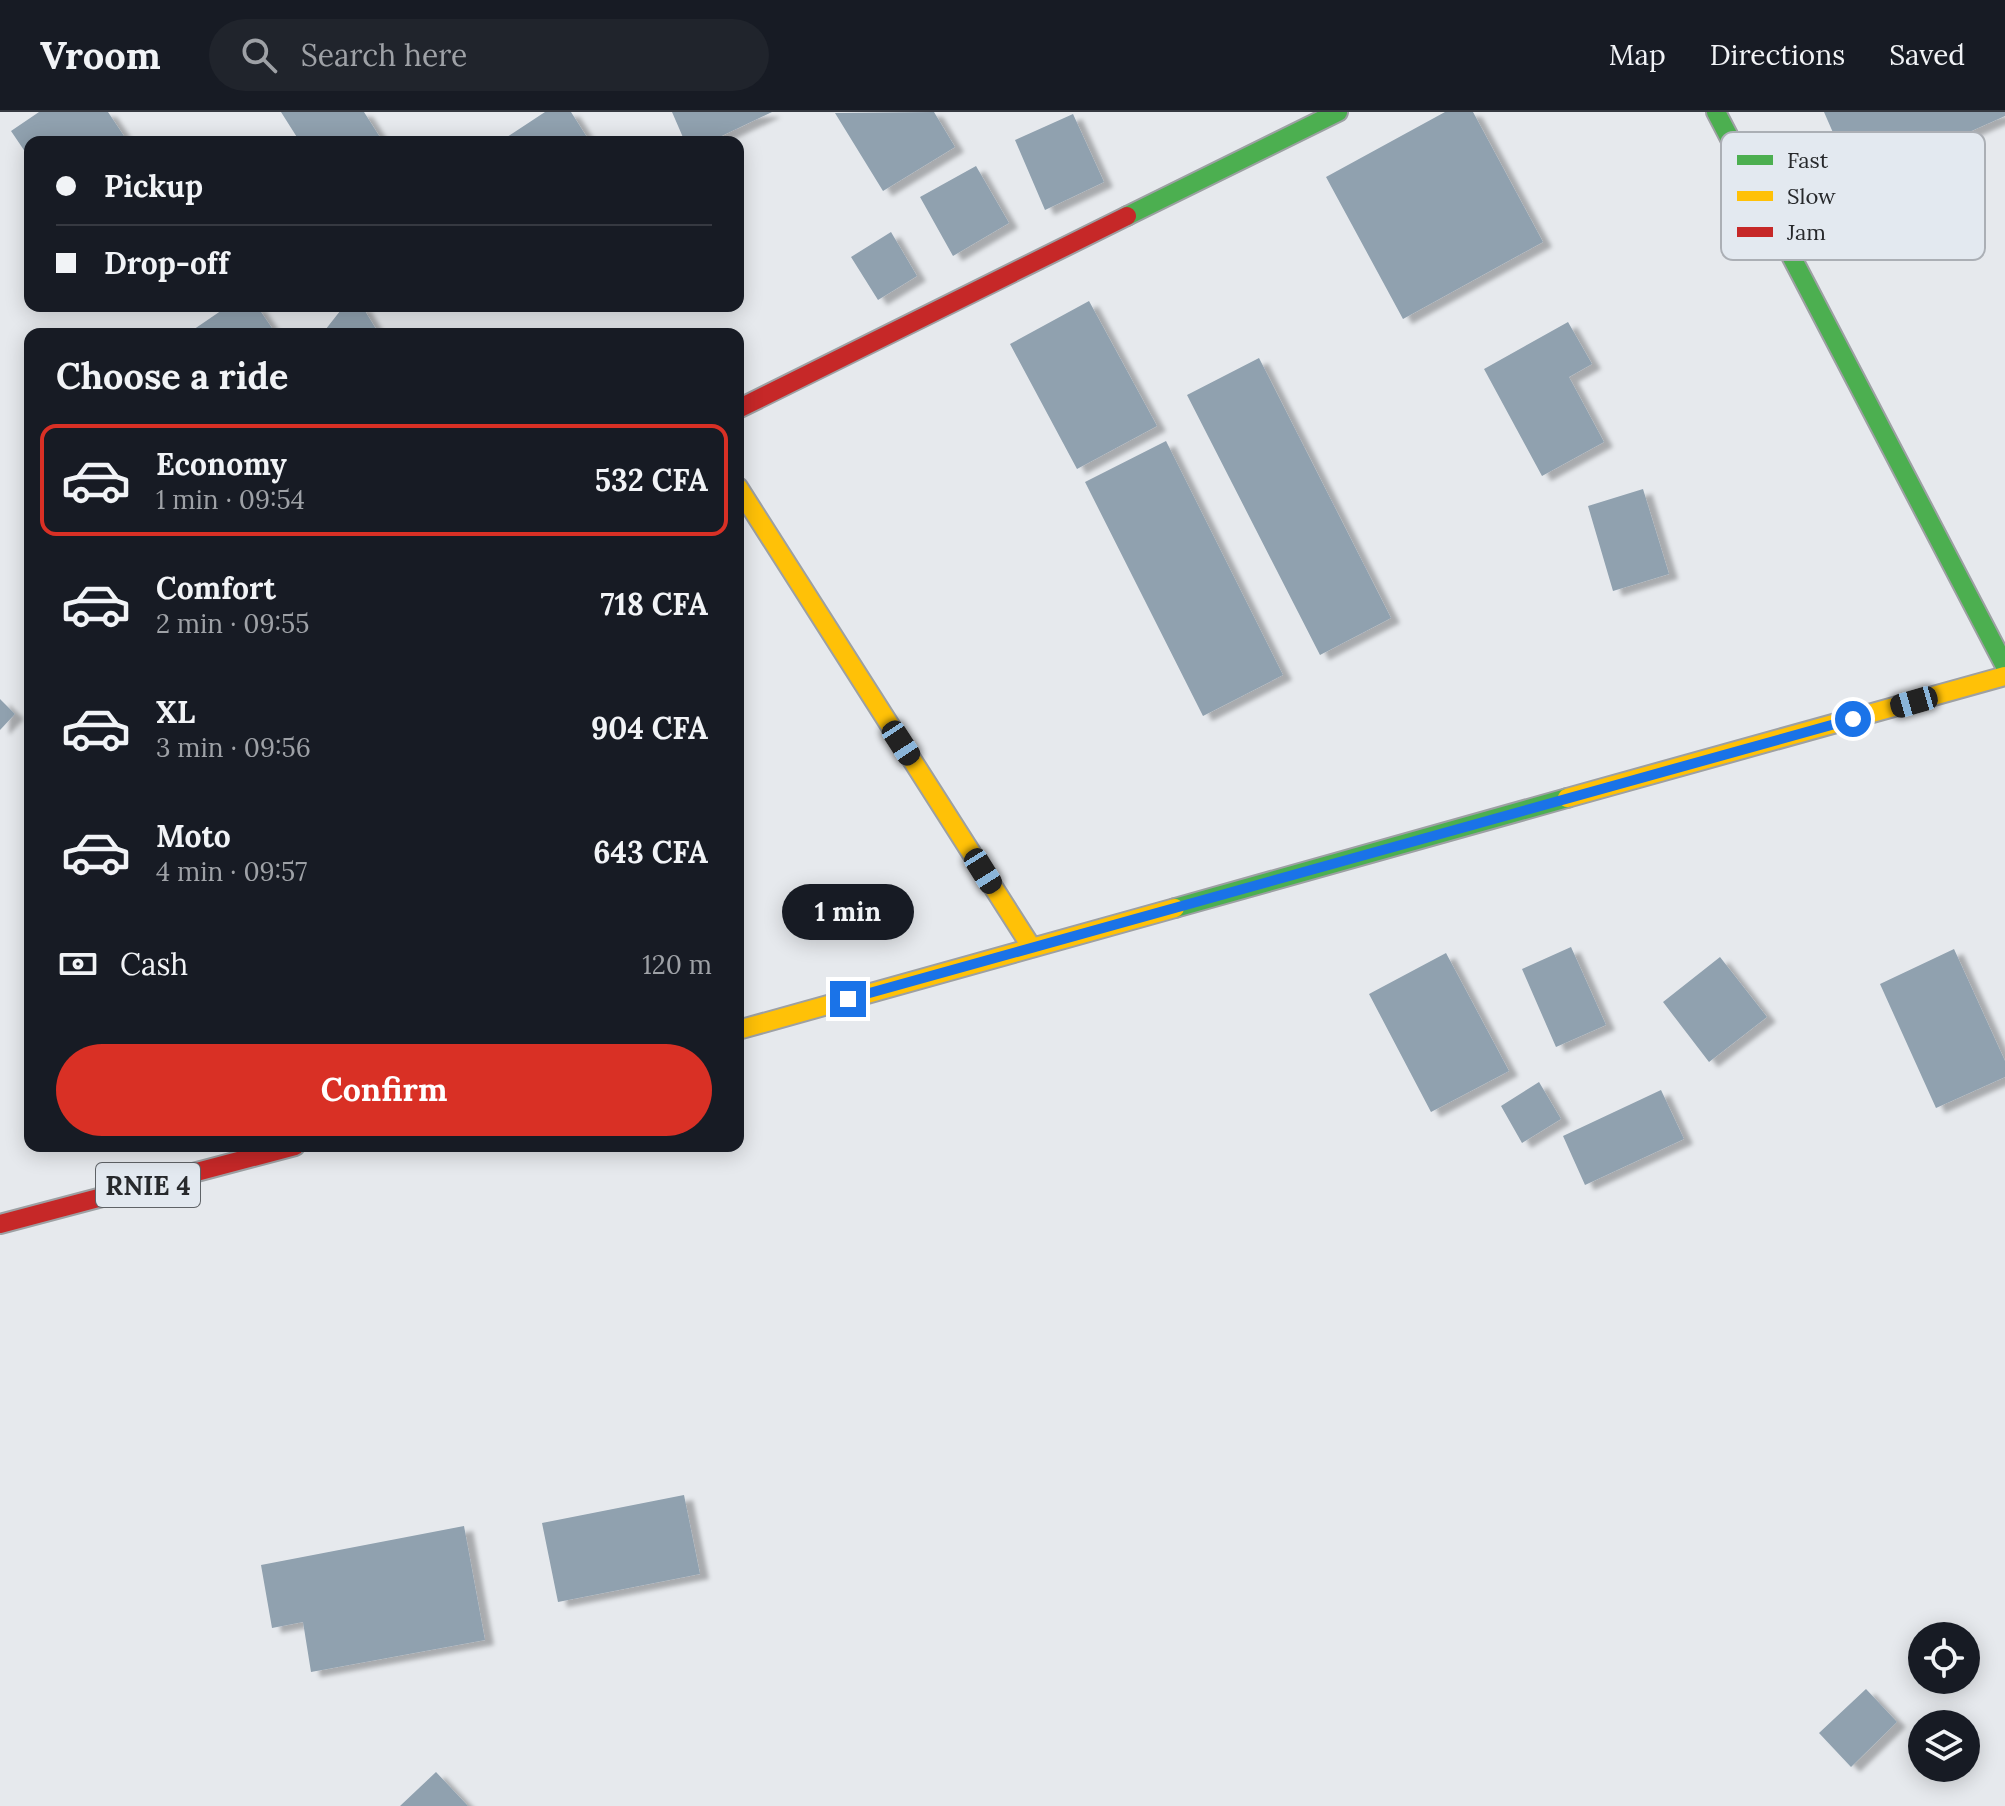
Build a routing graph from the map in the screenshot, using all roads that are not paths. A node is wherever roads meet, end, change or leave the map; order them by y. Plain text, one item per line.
1 (1338, 112) edge
2 (1716, 112) edge
3 (1726, 132) edge
4 (1793, 260) edge
5 (744, 406) edge
6 (744, 496) edge
7 (2005, 666) edge
8 (2005, 676) edge
9 (1032, 948) junction
10 (744, 1028) edge
11 (272, 1152) edge
12 (0, 1224) edge

1 - 5 street
2 - 3 street
4 - 7 street
6 - 9 street
8 - 9 street
9 - 10 street
11 - 12 street, RNIE 4

